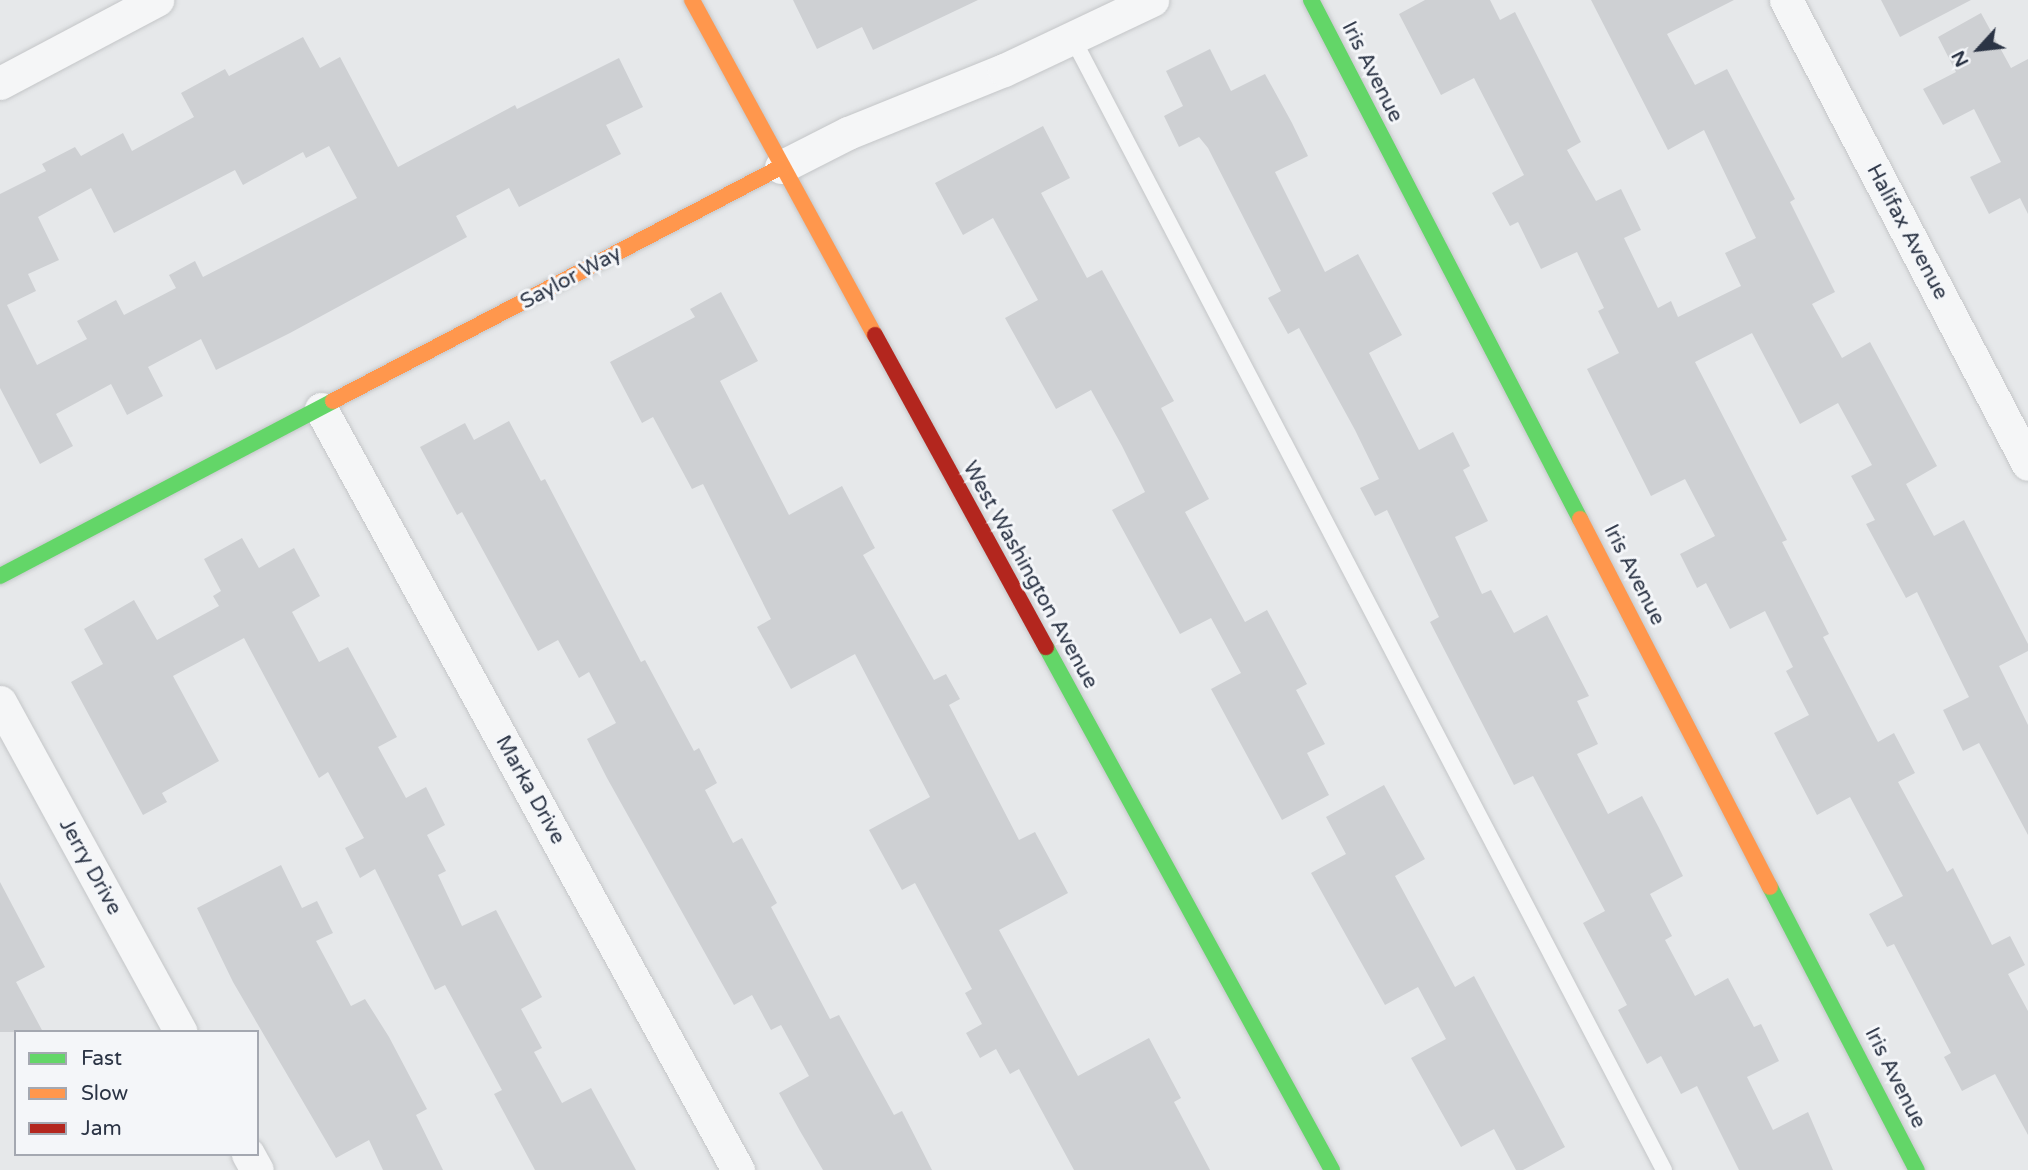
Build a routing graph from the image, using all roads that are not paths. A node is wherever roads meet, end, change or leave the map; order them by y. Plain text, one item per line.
1 (157, 0) edge
2 (692, 0) edge
3 (1152, 0) edge
4 (1311, 0) edge
5 (1786, 0) edge
6 (1073, 39) junction
7 (0, 83) edge
8 (781, 167) junction
9 (321, 409) junction
10 (2028, 464) edge
11 (0, 576) edge
12 (0, 702) edge
13 (180, 1030) edge
14 (738, 1170) edge
15 (1332, 1170) edge
16 (1664, 1170) edge
17 (1917, 1170) edge

1 - 7 street
2 - 8 street, West Washington Avenue
3 - 6 street, Saylor Way
4 - 17 street, Iris Avenue
5 - 10 street, Halifax Avenue
6 - 8 street, Saylor Way
6 - 16 lane
8 - 9 street, Saylor Way
8 - 15 street, West Washington Avenue
9 - 11 street, Saylor Way
9 - 14 street, Marka Drive
12 - 13 street, Jerry Drive

